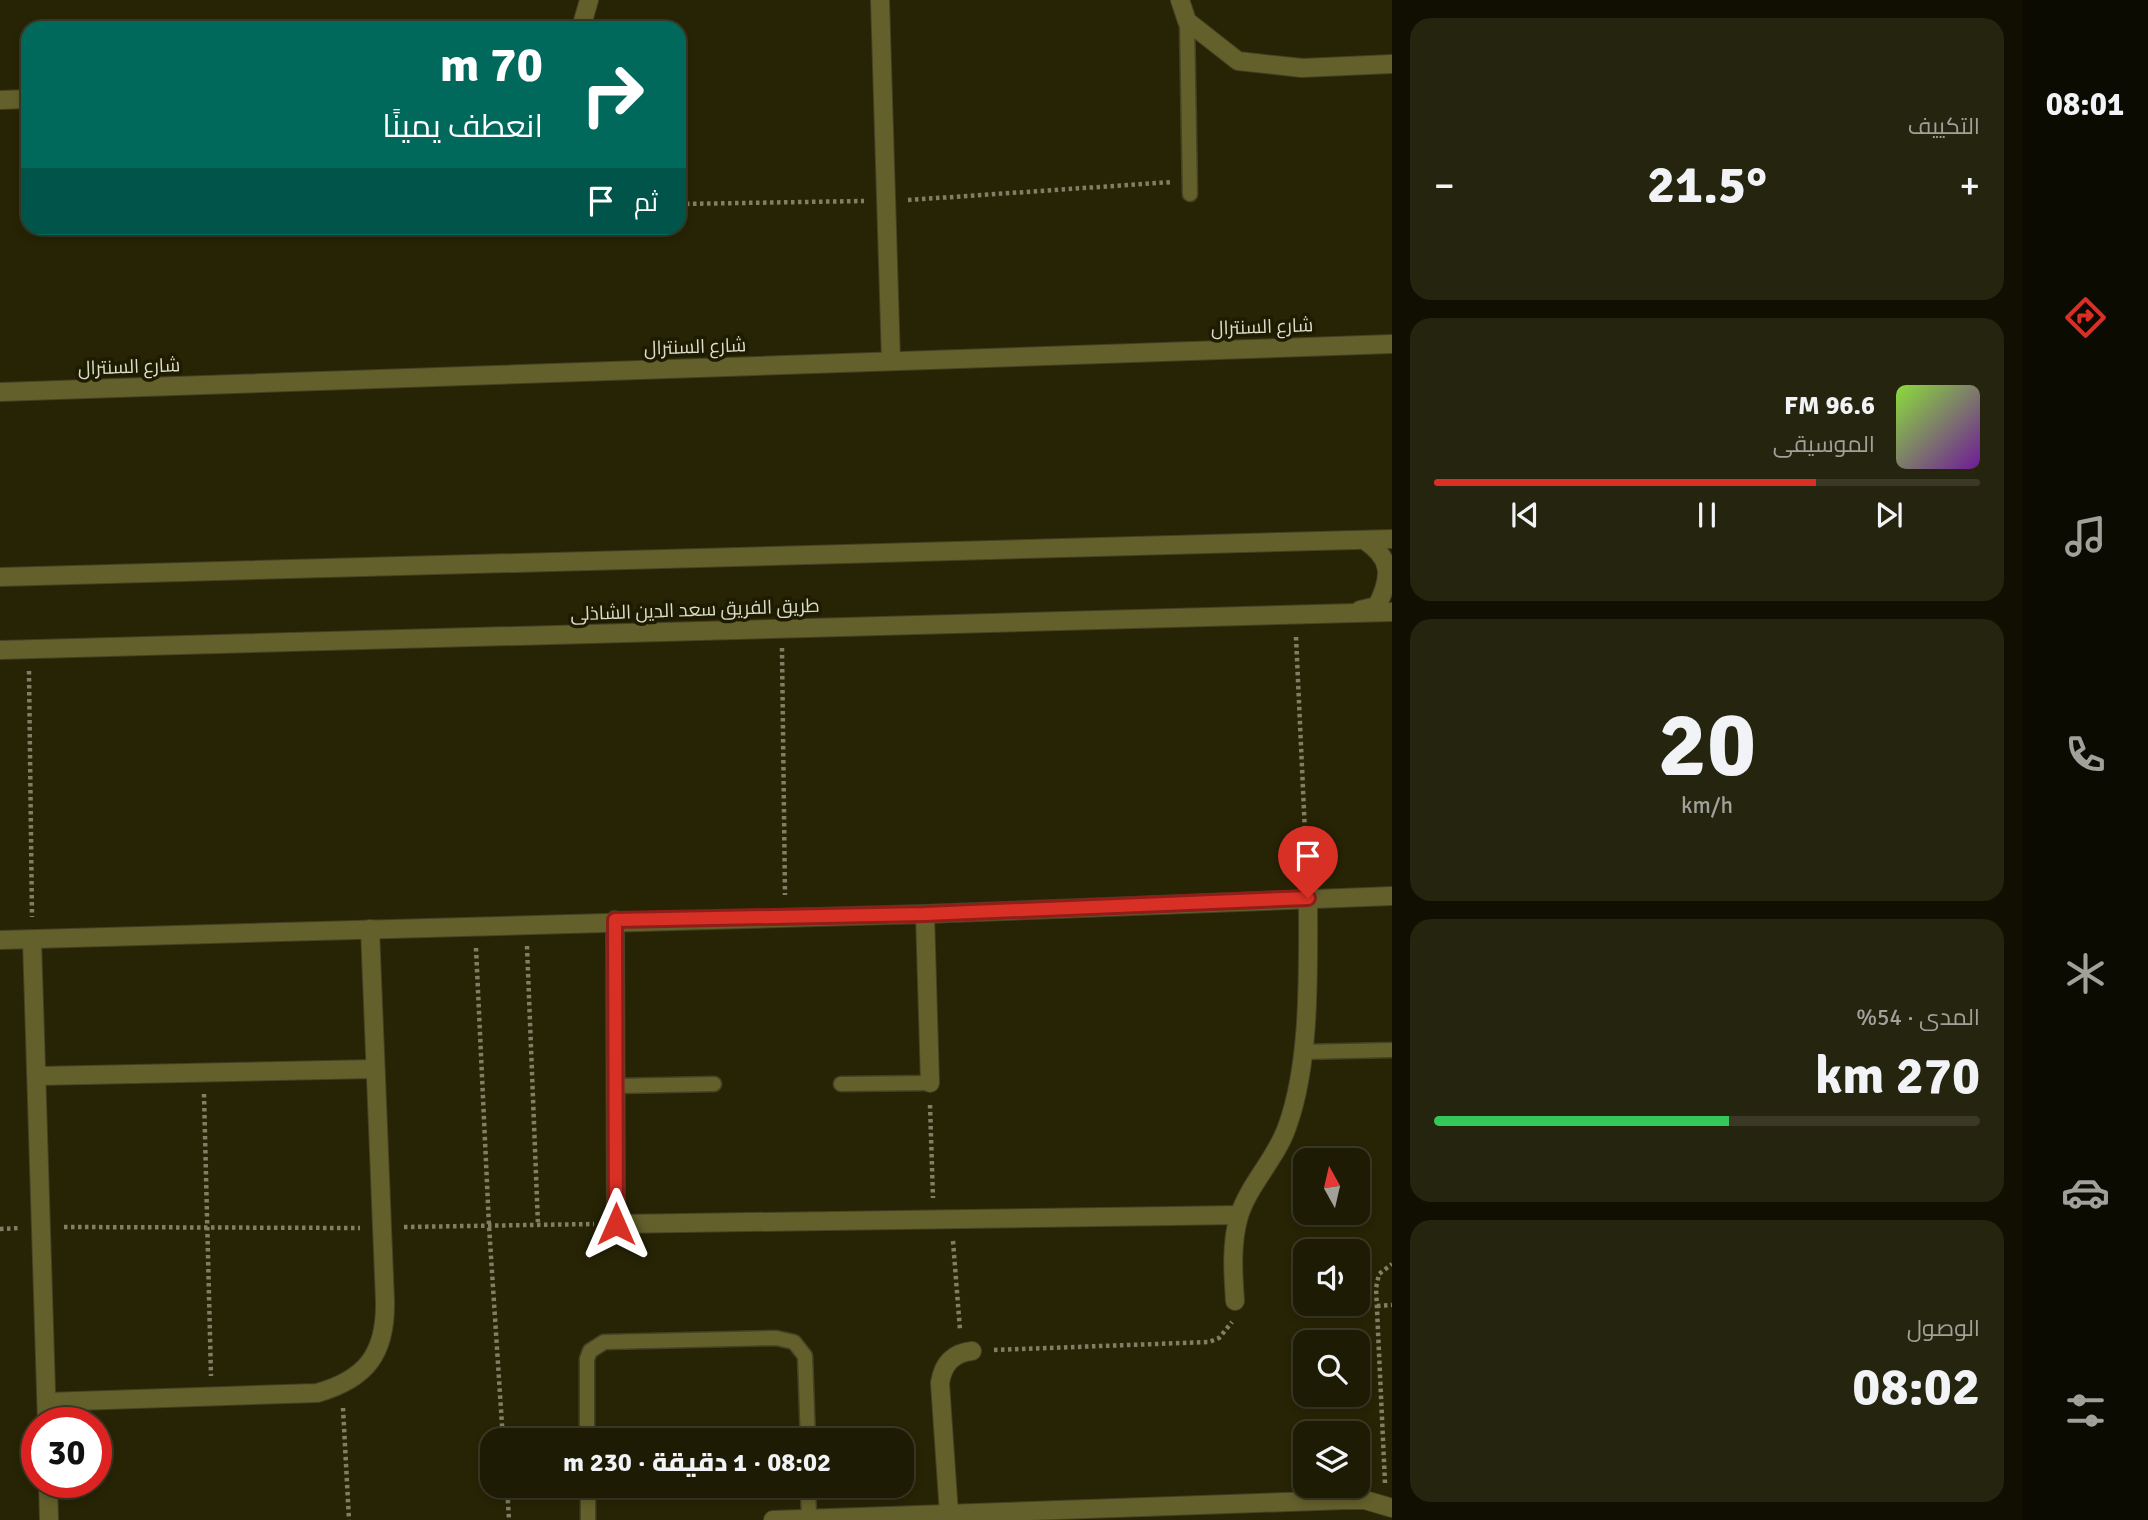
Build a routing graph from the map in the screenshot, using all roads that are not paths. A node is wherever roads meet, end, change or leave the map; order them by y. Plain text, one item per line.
1 (589, 0) edge
2 (880, 0) edge
3 (1180, 0) edge
4 (1187, 20) junction
5 (583, 21) edge
6 (1392, 64) edge
7 (21, 99) edge
8 (0, 100) edge
9 (1190, 187) road end
10 (1392, 344) edge
11 (891, 362) junction
12 (0, 393) edge
13 (1392, 539) edge
14 (1364, 540) junction
15 (0, 577) edge
16 (1392, 612) edge
17 (1350, 613) junction
18 (0, 650) edge
19 (1392, 896) edge
20 (1308, 898) junction
21 (925, 914) junction
22 (615, 920) junction
23 (370, 929) junction
24 (0, 940) edge
25 (32, 940) junction
26 (1392, 1050) edge
27 (1302, 1052) junction
28 (375, 1069) junction
29 (37, 1076) junction
30 (930, 1083) joint
31 (714, 1084) dead end
32 (841, 1084) dead end
33 (616, 1086) junction
34 (1239, 1214) junction
35 (1235, 1301) road end
36 (967, 1351) road end
37 (47, 1402) junction
38 (47, 1407) edge
39 (587, 1428) edge
40 (808, 1428) edge
41 (48, 1498) edge
42 (587, 1498) edge
43 (808, 1498) edge
44 (1389, 1506) edge
45 (949, 1514) junction
46 (809, 1519) edge
47 (49, 1520) edge
48 (588, 1520) edge
49 (773, 1520) edge
50 (782, 1520) edge

1 - 5 street
2 - 11 street
3 - 4 street
4 - 6 street
4 - 9 lane
7 - 8 street
10 - 11 street, شارع السنترال
11 - 12 street, شارع السنترال
13 - 14 street
14 - 15 street
14 - 17 street
16 - 17 street, طريق الفريق سعد الدين الشاذلى
17 - 18 street, طريق الفريق سعد الدين الشاذلى
19 - 20 street
20 - 21 street
20 - 27 street
21 - 22 street
21 - 30 street
22 - 23 street
22 - 33 street
23 - 25 street
23 - 28 street
24 - 25 street
25 - 29 street
26 - 27 lane
27 - 34 street
28 - 29 street
28 - 37 street
29 - 37 street
30 - 32 lane
31 - 33 lane
33 - 34 street
34 - 35 street
36 - 45 street
37 - 38 street
39 - 40 lane
41 - 47 street
42 - 48 lane
43 - 46 lane
44 - 45 street
45 - 46 street
46 - 50 street
49 - 50 street

